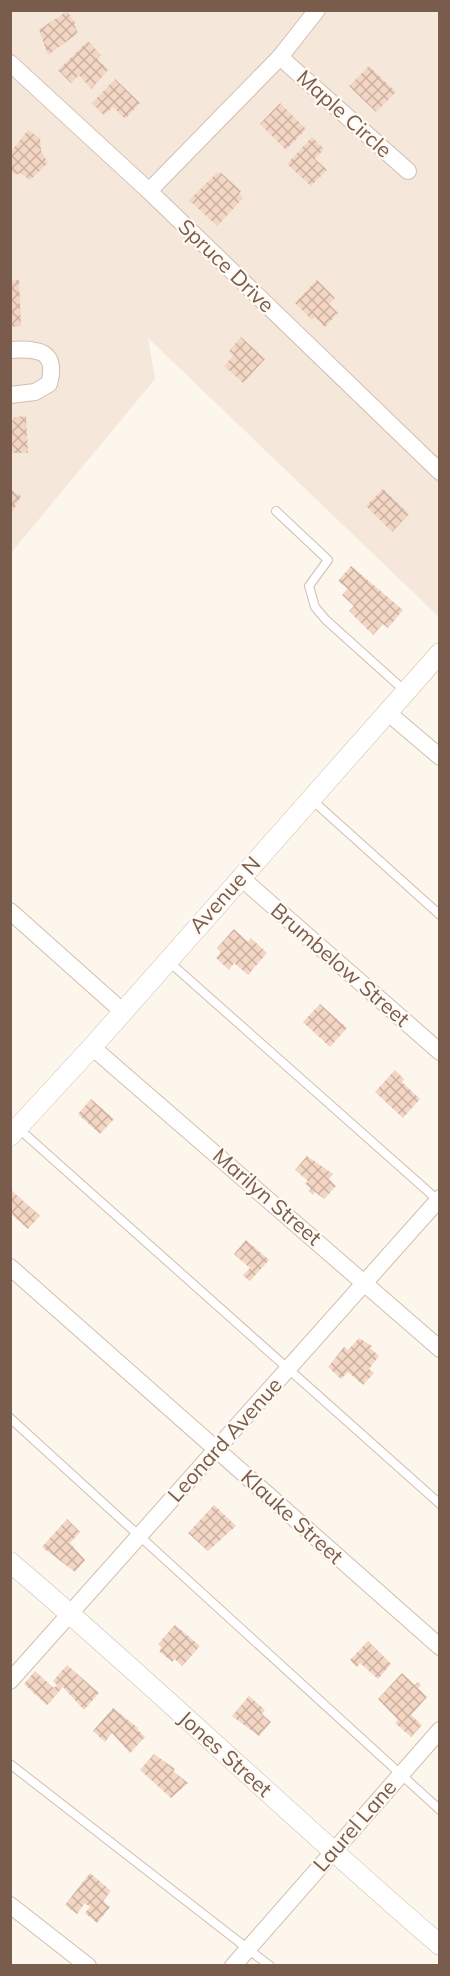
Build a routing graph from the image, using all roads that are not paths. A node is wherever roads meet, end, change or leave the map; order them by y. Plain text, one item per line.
1 (317, 10) edge
2 (280, 57) junction
3 (10, 63) edge
4 (408, 171) dead end
5 (149, 191) junction
6 (10, 350) edge
7 (10, 395) edge
8 (439, 472) edge
9 (276, 511) dead end
10 (440, 653) edge
11 (405, 692) junction
12 (387, 712) junction
13 (440, 757) edge
14 (310, 799) junction
15 (240, 877) junction
16 (10, 911) edge
17 (440, 915) edge
18 (167, 960) junction
19 (122, 1011) junction
20 (92, 1047) junction
21 (440, 1052) edge
22 (14, 1132) edge
23 (439, 1200) edge
24 (10, 1267) edge
25 (365, 1282) junction
26 (440, 1349) edge
27 (288, 1369) junction
28 (10, 1418) edge
29 (216, 1450) junction
30 (440, 1504) edge
31 (140, 1536) junction
32 (10, 1563) edge
33 (71, 1614) junction
34 (440, 1647) edge
35 (10, 1682) edge
36 (440, 1730) edge
37 (10, 1764) edge
38 (401, 1774) junction
39 (440, 1810) edge
40 (332, 1852) junction
41 (10, 1905) edge
42 (440, 1946) edge
43 (249, 1947) junction
44 (88, 1965) edge
45 (233, 1965) edge
46 (270, 1965) edge

1 - 2 street
2 - 4 street, Maple Circle
2 - 5 street
3 - 5 street, Spruce Drive
5 - 8 street, Spruce Drive
6 - 7 street
9 - 11 lane
10 - 11 street, Avenue N
11 - 12 street, Avenue N
12 - 13 street
12 - 14 street, Avenue N
14 - 15 street, Avenue N
14 - 17 lane
15 - 18 street, Avenue N
15 - 21 street, Brumbelow Street
16 - 19 street
18 - 19 street, Avenue N
18 - 23 lane
19 - 20 street, Avenue N
20 - 22 street, Avenue N
20 - 25 street, Marilyn Street
22 - 27 lane
23 - 25 street, Leonard Avenue
24 - 29 street, Klauke Street
25 - 26 street, Marilyn Street
25 - 27 street, Leonard Avenue
27 - 29 street, Leonard Avenue
27 - 30 lane
28 - 31 lane
29 - 31 street, Leonard Avenue
29 - 34 street, Klauke Street
31 - 33 street, Leonard Avenue
31 - 38 lane
32 - 33 street, Jones Street
33 - 35 street, Leonard Avenue
33 - 40 street, Jones Street
36 - 38 street, Laurel Lane
37 - 43 lane
38 - 39 lane
38 - 40 street, Laurel Lane
40 - 42 street, Jones Street
40 - 43 street, Laurel Lane
41 - 44 street
43 - 45 street, Laurel Lane
43 - 46 lane

